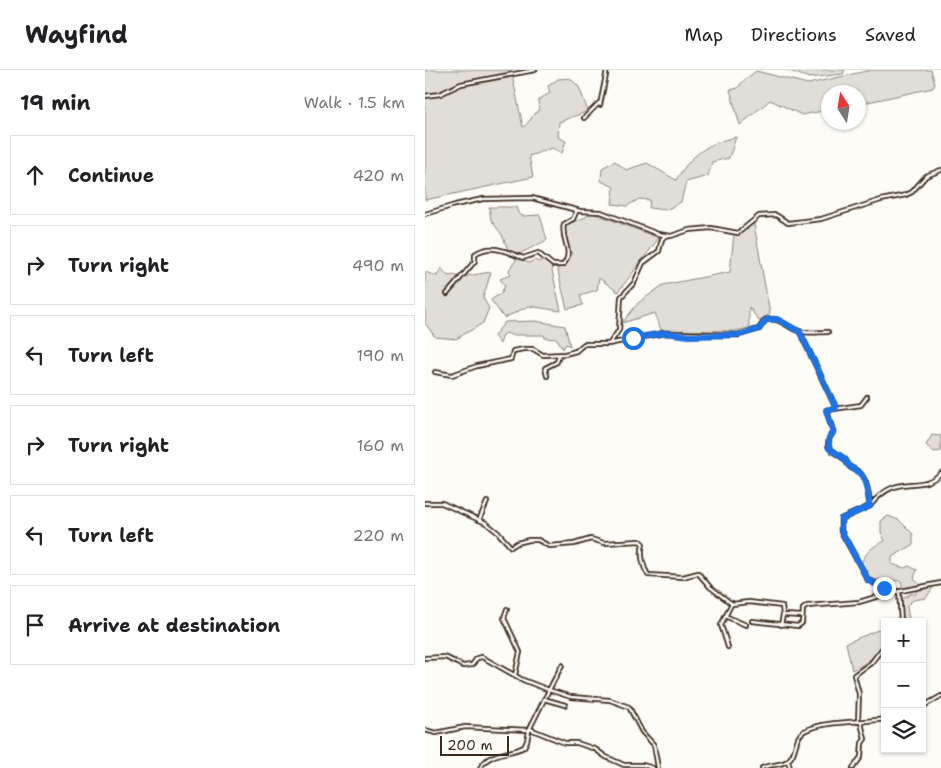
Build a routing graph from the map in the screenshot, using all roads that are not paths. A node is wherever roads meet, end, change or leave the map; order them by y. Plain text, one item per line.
1 (535, 70) edge
2 (607, 70) edge
3 (425, 96) edge
4 (585, 118) dead end
5 (941, 170) edge
6 (577, 210) junction
7 (425, 214) edge
8 (666, 235) junction
9 (447, 294) dead end
10 (800, 332) junction
11 (828, 332) dead end
12 (610, 344) junction
13 (559, 355) junction
14 (435, 372) dead end
15 (547, 376) dead end
16 (867, 397) dead end
17 (836, 408) junction
18 (941, 473) edge
19 (487, 502) dead end
20 (425, 503) edge
21 (870, 506) junction
22 (479, 520) junction
23 (941, 583) edge
24 (899, 591) junction
25 (887, 594) junction
26 (732, 603) junction
27 (507, 609) dead end
28 (783, 615) junction
29 (725, 616) junction
30 (802, 616) junction
31 (901, 618) edge
32 (752, 621) dead end
33 (746, 625) dead end
34 (781, 625) junction
35 (728, 647) dead end
36 (881, 650) edge
37 (425, 658) edge
38 (562, 665) dead end
39 (515, 675) junction
40 (549, 690) junction
41 (941, 696) edge
42 (544, 699) junction
43 (565, 705) dead end
44 (926, 705) edge
45 (881, 720) edge
46 (860, 723) junction
47 (425, 730) edge
48 (529, 730) junction
49 (788, 761) junction
50 (480, 768) edge
51 (653, 768) edge
52 (658, 768) edge
53 (762, 768) edge
54 (790, 768) edge
55 (853, 768) edge

1 - 3 street
2 - 4 street
5 - 8 street
6 - 7 street
6 - 8 street
6 - 9 street
8 - 12 street
10 - 11 street
10 - 12 street
10 - 17 street
12 - 13 street
13 - 14 street
13 - 15 street
16 - 17 street
17 - 21 street
18 - 21 street
19 - 22 street
20 - 22 street
21 - 25 street
22 - 26 street
23 - 24 street
24 - 25 street
24 - 31 street
25 - 30 street
26 - 28 street
26 - 29 street
27 - 39 street
28 - 30 street
28 - 34 street
29 - 33 street
29 - 35 street
30 - 34 street
32 - 34 street
36 - 46 street
37 - 39 street
38 - 40 street
39 - 40 street
40 - 42 street
40 - 52 street
41 - 44 street
42 - 43 street
42 - 48 street
45 - 46 street
46 - 49 street
46 - 55 street
47 - 48 street
48 - 50 street
48 - 51 street
49 - 53 street
49 - 54 street

